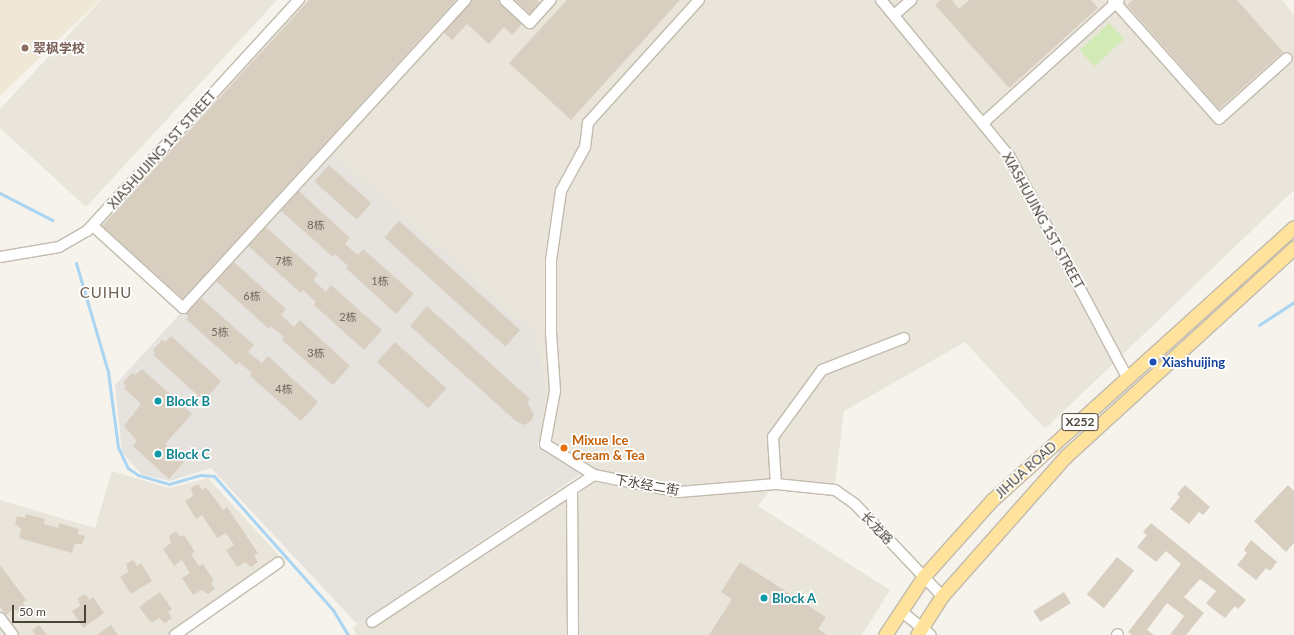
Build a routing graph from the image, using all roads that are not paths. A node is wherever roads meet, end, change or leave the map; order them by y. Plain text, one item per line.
1 (299, 0) edge
2 (465, 0) edge
3 (506, 0) edge
4 (551, 0) edge
5 (699, 0) edge
6 (881, 0) edge
7 (911, 0) edge
8 (1116, 1) edge
9 (894, 15) junction
10 (1287, 58) dead end
11 (983, 123) junction
12 (93, 226) junction
13 (1294, 227) edge
14 (1294, 248) edge
15 (0, 257) edge
16 (904, 338) dead end
17 (1128, 379) junction
18 (594, 476) junction
19 (776, 484) junction
20 (798, 486) joint
21 (572, 490) junction
22 (278, 563) dead end
23 (924, 576) junction
24 (942, 596) junction
25 (901, 611) junction
26 (0, 618) edge
27 (372, 622) dead end
28 (923, 632) edge
29 (13, 635) edge
30 (175, 635) edge
31 (573, 635) edge
32 (885, 635) edge

1 - 12 street, XIASHUIJING 1ST STREET
2 - 12 street
3 - 4 street
5 - 18 street, 下水经二街
6 - 9 street, XIASHUIJING 1ST STREET
7 - 9 street
8 - 10 street
8 - 11 street
9 - 11 street, XIASHUIJING 1ST STREET
11 - 17 street, XIASHUIJING 1ST STREET
12 - 15 street, XIASHUIJING 1ST STREET
13 - 17 main road, JIHUA ROAD / X252
14 - 24 main road, JIHUA ROAD / X252
16 - 19 street
17 - 23 main road, JIHUA ROAD / X252
18 - 19 street, 下水经二街
18 - 21 street
19 - 20 street, 下水经二街
20 - 23 street, 长龙路
21 - 27 street
21 - 31 street
22 - 30 street
23 - 24 street, 长龙路
23 - 25 main road, JIHUA ROAD / X252
24 - 28 main road, JIHUA ROAD / X252
25 - 28 street
25 - 32 main road, JIHUA ROAD / X252
26 - 29 street

